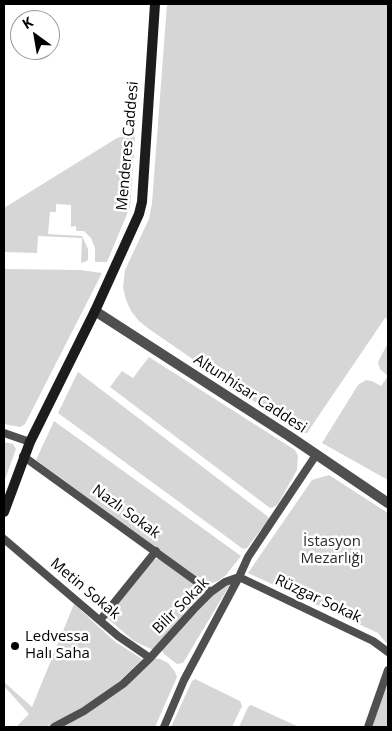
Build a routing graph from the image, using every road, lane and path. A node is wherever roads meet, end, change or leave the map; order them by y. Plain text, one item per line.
1 (155, 4) edge
2 (95, 311) junction
3 (4, 433) edge
4 (30, 442) junction
5 (316, 455) junction
6 (23, 456) junction
7 (388, 503) edge
8 (4, 512) edge
9 (4, 539) edge
10 (156, 551) junction
11 (239, 577) junction
12 (211, 592) junction
13 (100, 619) junction
14 (386, 650) edge
15 (150, 658) junction
16 (388, 670) edge
17 (54, 727) edge
18 (164, 727) edge
19 (368, 727) edge

1 - 2 main road, Menderes Caddesi
2 - 4 main road, Menderes Caddesi
2 - 5 street, Altunhisar Caddesi
3 - 4 street
4 - 6 main road, Menderes Caddesi
5 - 7 street, Altunhisar Caddesi
5 - 11 street
6 - 8 main road, Menderes Caddesi
6 - 10 street, Nazlı Sokak
9 - 13 street, Metin Sokak
10 - 12 street, Nazlı Sokak
10 - 13 street
11 - 12 street, Bilir Sokak
11 - 14 street, Rüzgar Sokak
11 - 18 street
12 - 15 street, Bilir Sokak
13 - 15 street, Metin Sokak
15 - 17 street, Bilir Sokak
16 - 19 street

